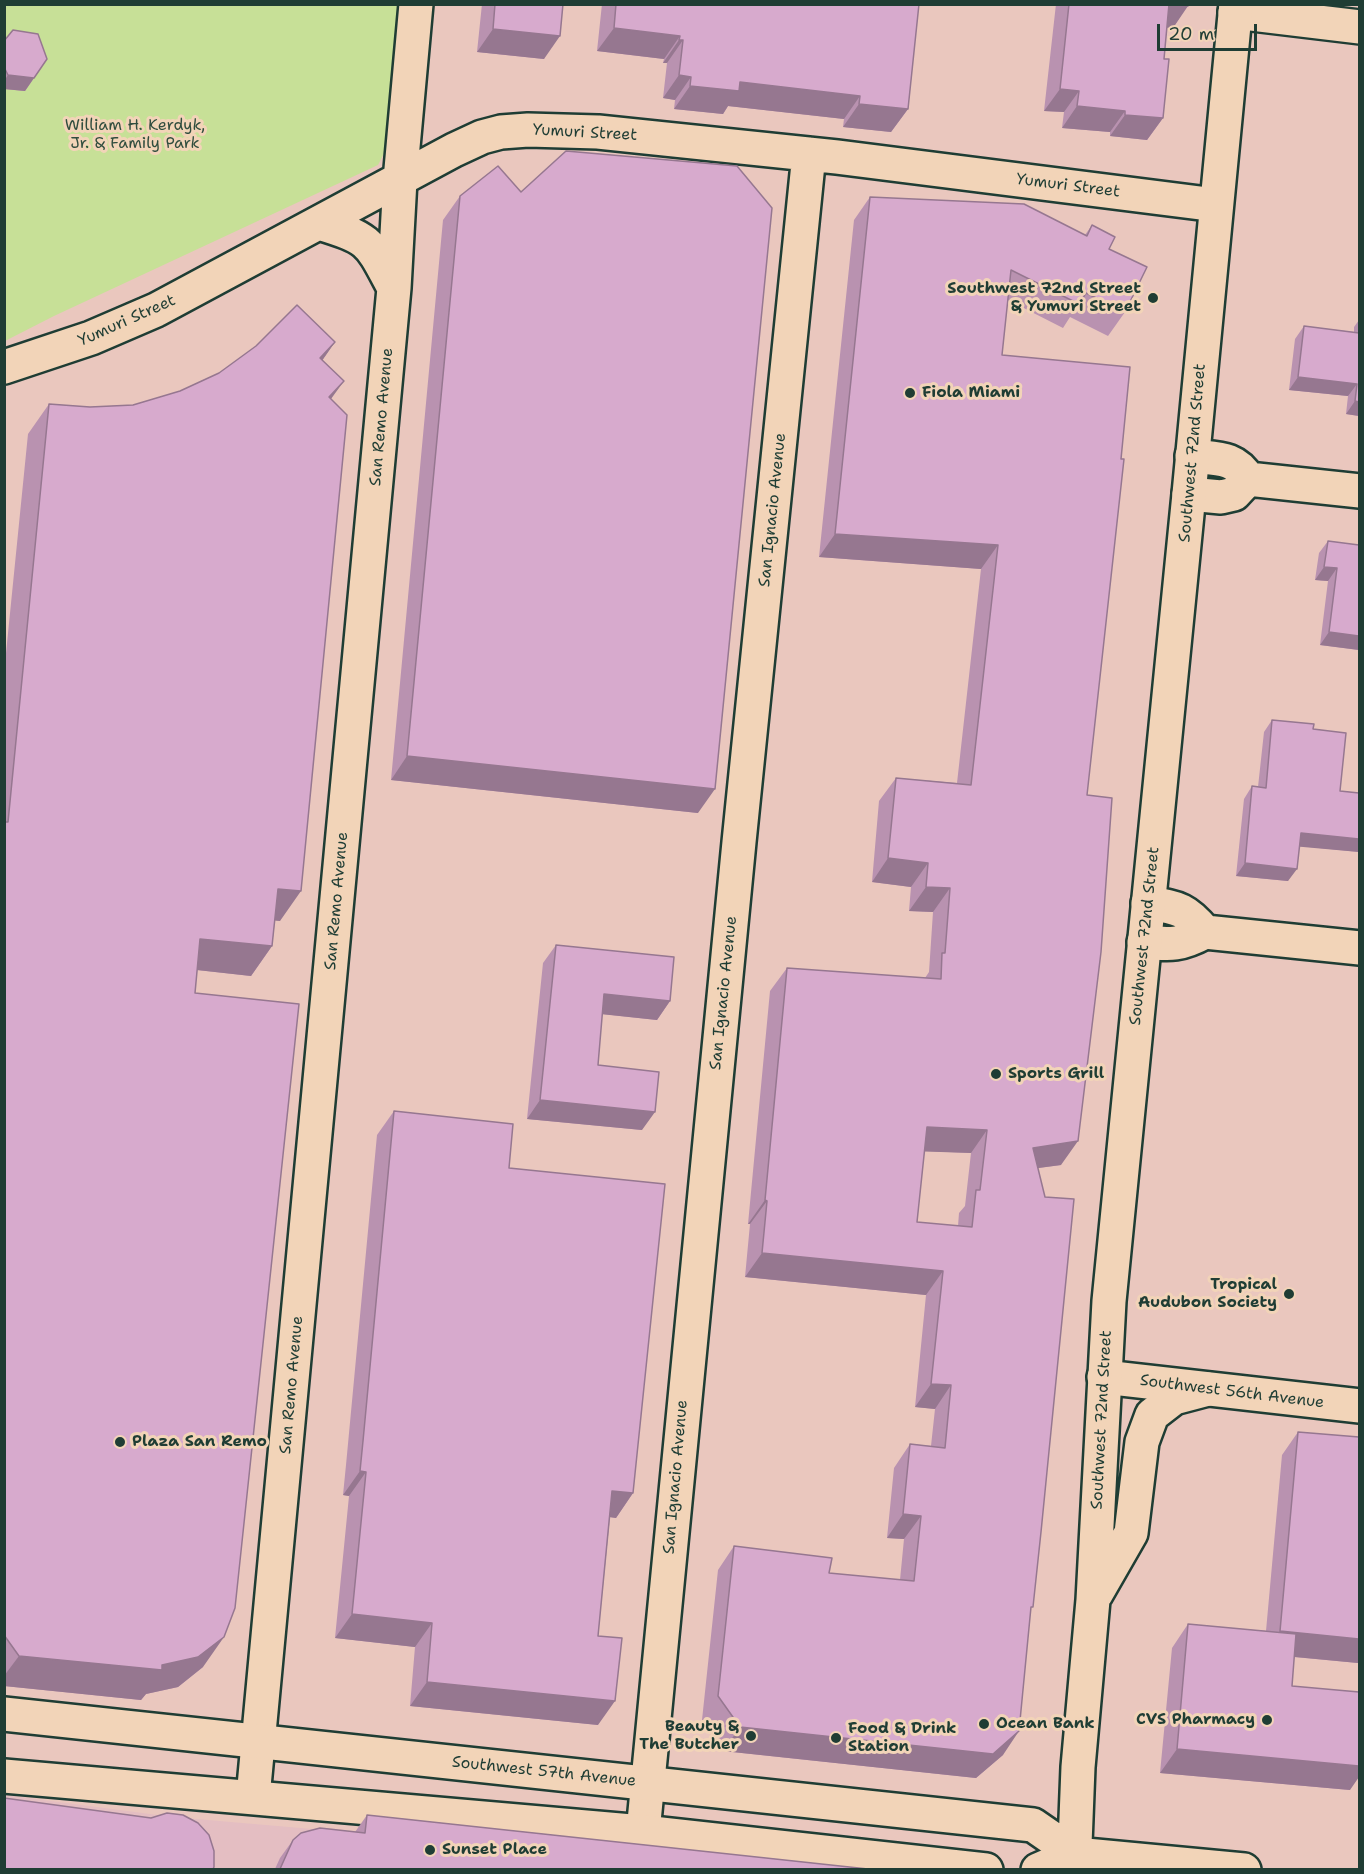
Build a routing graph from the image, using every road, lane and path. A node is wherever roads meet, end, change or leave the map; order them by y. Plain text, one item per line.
1 (416, 4) edge
2 (1236, 8) edge
3 (1359, 27) edge
4 (809, 154) junction
5 (400, 180) junction
6 (1216, 205) junction
7 (319, 223) junction
8 (394, 288) junction
9 (4, 367) edge
10 (1192, 456) junction
11 (1248, 479) junction
12 (1359, 491) edge
13 (1189, 494) junction
14 (1148, 903) junction
15 (1205, 932) junction
16 (1144, 942) junction
17 (1359, 948) edge
18 (1104, 1377) junction
19 (1208, 1389) junction
20 (1359, 1406) edge
21 (1093, 1600) junction
22 (4, 1714) edge
23 (259, 1741) junction
24 (4, 1776) edge
25 (648, 1783) junction
26 (253, 1797) junction
27 (643, 1832) junction
28 (1075, 1862) edge
29 (986, 1869) edge
30 (1038, 1869) edge
31 (1244, 1869) edge

1 - 5 street, San Remo Avenue
2 - 3 street
2 - 6 street, Southwest 72nd Street
4 - 5 street, Yumuri Street
4 - 6 street, Yumuri Street
4 - 25 street, San Ignacio Avenue
5 - 7 street, Yumuri Street
5 - 8 street, San Remo Avenue
6 - 10 street, Southwest 72nd Street
7 - 8 street
7 - 9 street, Yumuri Street
8 - 23 street, San Remo Avenue
10 - 11 street
10 - 13 street, Southwest 72nd Street
11 - 12 street
11 - 13 street
13 - 14 street, Southwest 72nd Street
14 - 15 street
14 - 16 street, Southwest 72nd Street
15 - 16 street
15 - 17 street
16 - 18 street, Southwest 72nd Street
18 - 19 street, Southwest 56th Avenue
18 - 21 street, Southwest 72nd Street
19 - 20 street, Southwest 56th Avenue
19 - 21 street
21 - 28 street, Southwest 72nd Street
22 - 23 street, Southwest 57th Avenue
23 - 25 street, Southwest 57th Avenue
23 - 26 street, San Remo Avenue
24 - 26 street
25 - 27 street, San Ignacio Avenue
25 - 28 street, Southwest 57th Avenue
26 - 27 street
27 - 29 street
28 - 30 street, Southwest 57th Avenue
28 - 31 street, Southwest 57th Avenue

